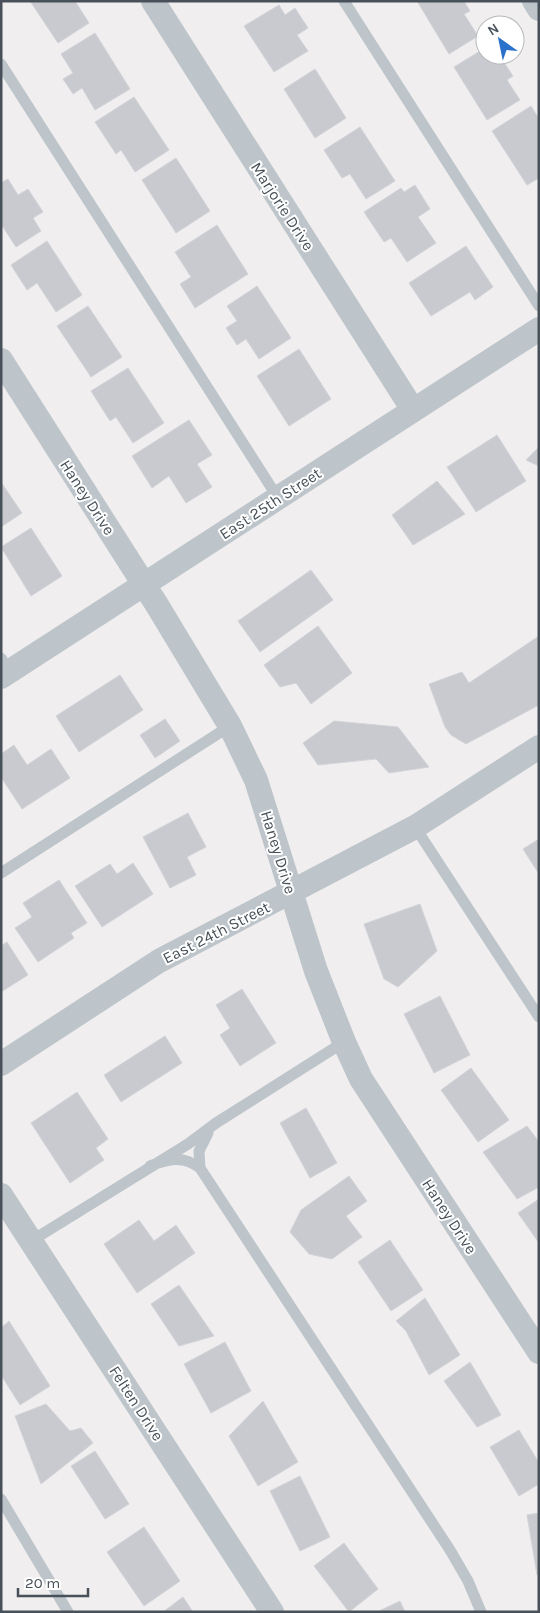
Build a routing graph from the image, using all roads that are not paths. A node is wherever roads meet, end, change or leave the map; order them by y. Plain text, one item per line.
1 (153, 1) edge
2 (344, 1) edge
3 (534, 1) edge
4 (539, 9) edge
5 (1, 64) edge
6 (539, 306) edge
7 (539, 329) edge
8 (1, 360) edge
9 (414, 410) junction
10 (278, 498) junction
11 (144, 584) junction
12 (4, 669) edge
13 (230, 726) junction
14 (539, 747) edge
15 (415, 827) junction
16 (1, 873) edge
17 (292, 893) junction
18 (539, 1016) edge
19 (344, 1042) junction
20 (1, 1064) edge
21 (216, 1123) junction
22 (150, 1166) junction
23 (200, 1168) junction
24 (1, 1195) edge
25 (32, 1241) junction
26 (539, 1352) edge
27 (1, 1499) edge
28 (68, 1612) edge
29 (272, 1612) edge
30 (481, 1612) edge

1 - 9 street, Marjorie Drive
2 - 6 lane
3 - 4 street
5 - 10 lane
7 - 9 street, East 25th Street
8 - 11 street, Haney Drive
9 - 10 street, East 25th Street
10 - 11 street, East 25th Street
11 - 12 street, East 25th Street
11 - 13 street, Haney Drive
13 - 16 lane
13 - 17 street, Haney Drive
14 - 15 street, East 24th Street
15 - 17 street, East 24th Street
15 - 18 lane
17 - 19 street, Haney Drive
17 - 20 street, East 24th Street
19 - 21 lane
19 - 26 street, Haney Drive
21 - 22 lane
21 - 23 lane
22 - 23 lane
22 - 25 lane
23 - 30 lane
24 - 25 street, Felten Drive
25 - 29 street, Felten Drive
27 - 28 lane

